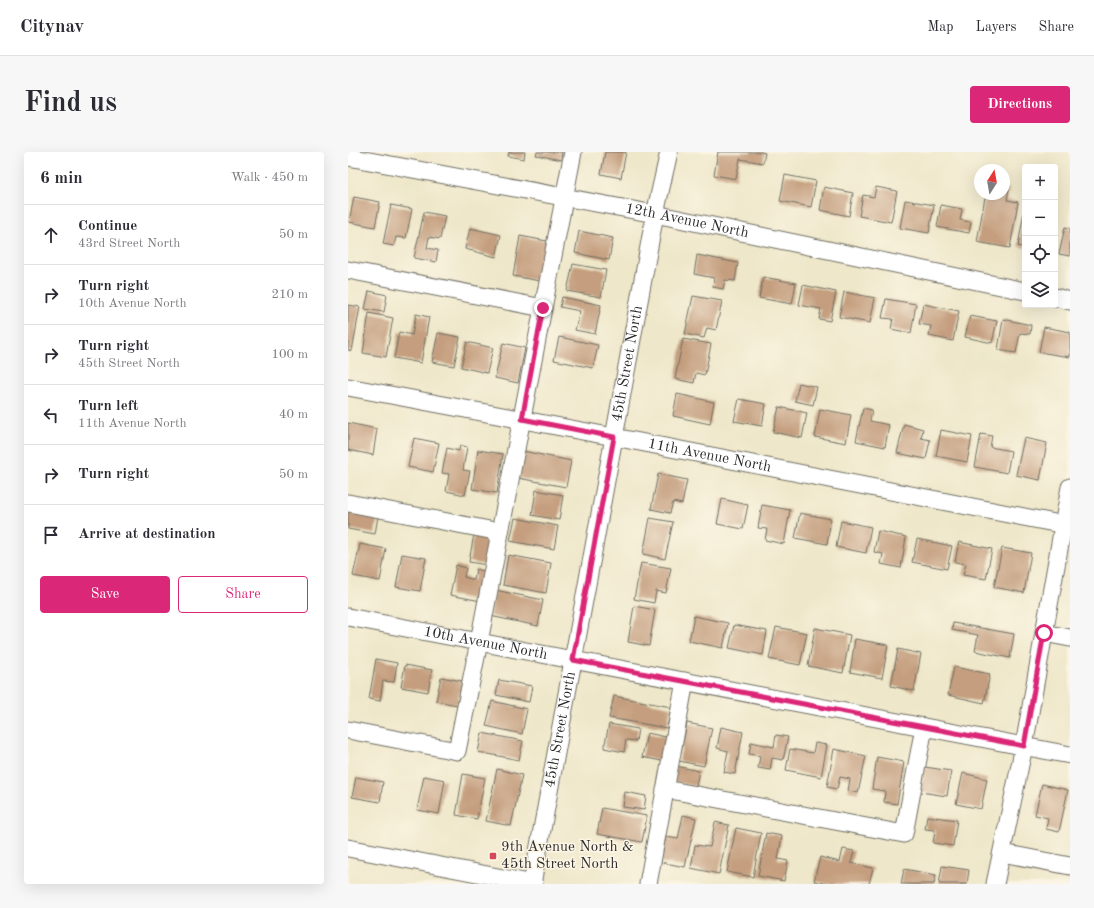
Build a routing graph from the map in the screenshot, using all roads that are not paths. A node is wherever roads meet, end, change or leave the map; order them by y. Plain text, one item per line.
1 (572, 152) edge
2 (669, 152) edge
3 (348, 157) edge
4 (564, 197) junction
5 (656, 214) junction
6 (348, 270) edge
7 (1022, 290) edge
8 (1058, 298) edge
9 (1070, 300) edge
10 (543, 308) junction
11 (348, 387) edge
12 (522, 419) junction
13 (614, 437) junction
14 (1070, 488) edge
15 (348, 503) edge
16 (1067, 526) edge
17 (500, 532) junction
18 (348, 617) edge
19 (1044, 633) junction
20 (1070, 638) edge
21 (479, 642) junction
22 (573, 660) junction
23 (685, 681) junction
24 (924, 727) junction
25 (348, 730) edge
26 (1024, 746) junction
27 (1070, 755) edge
28 (665, 789) junction
29 (348, 848) edge
30 (1002, 853) junction
31 (1070, 866) edge
32 (524, 883) edge
33 (648, 884) edge
34 (995, 884) edge

1 - 4 street
2 - 5 street, 45th Street North
3 - 4 street, 12th Avenue North
4 - 5 street, 12th Avenue North
4 - 10 street
5 - 7 street, 12th Avenue North
5 - 13 street, 45th Street North
6 - 10 street
8 - 9 street
10 - 12 street
11 - 12 street, 11th Avenue North
12 - 13 street, 11th Avenue North
12 - 17 street
13 - 16 street, 11th Avenue North
13 - 22 street, 45th Street North
14 - 16 street
15 - 17 street
16 - 19 street
17 - 21 street
18 - 21 street, 10th Avenue North
19 - 20 street
19 - 26 street
21 - 22 street, 10th Avenue North
21 - 25 street
22 - 23 street, 10th Avenue North
22 - 32 street, 45th Street North
23 - 24 street, 10th Avenue North
23 - 28 street
24 - 26 street, 10th Avenue North
24 - 28 street
26 - 27 street, 10th Avenue North
26 - 30 street
28 - 33 street
29 - 32 street
30 - 31 street
30 - 34 street

